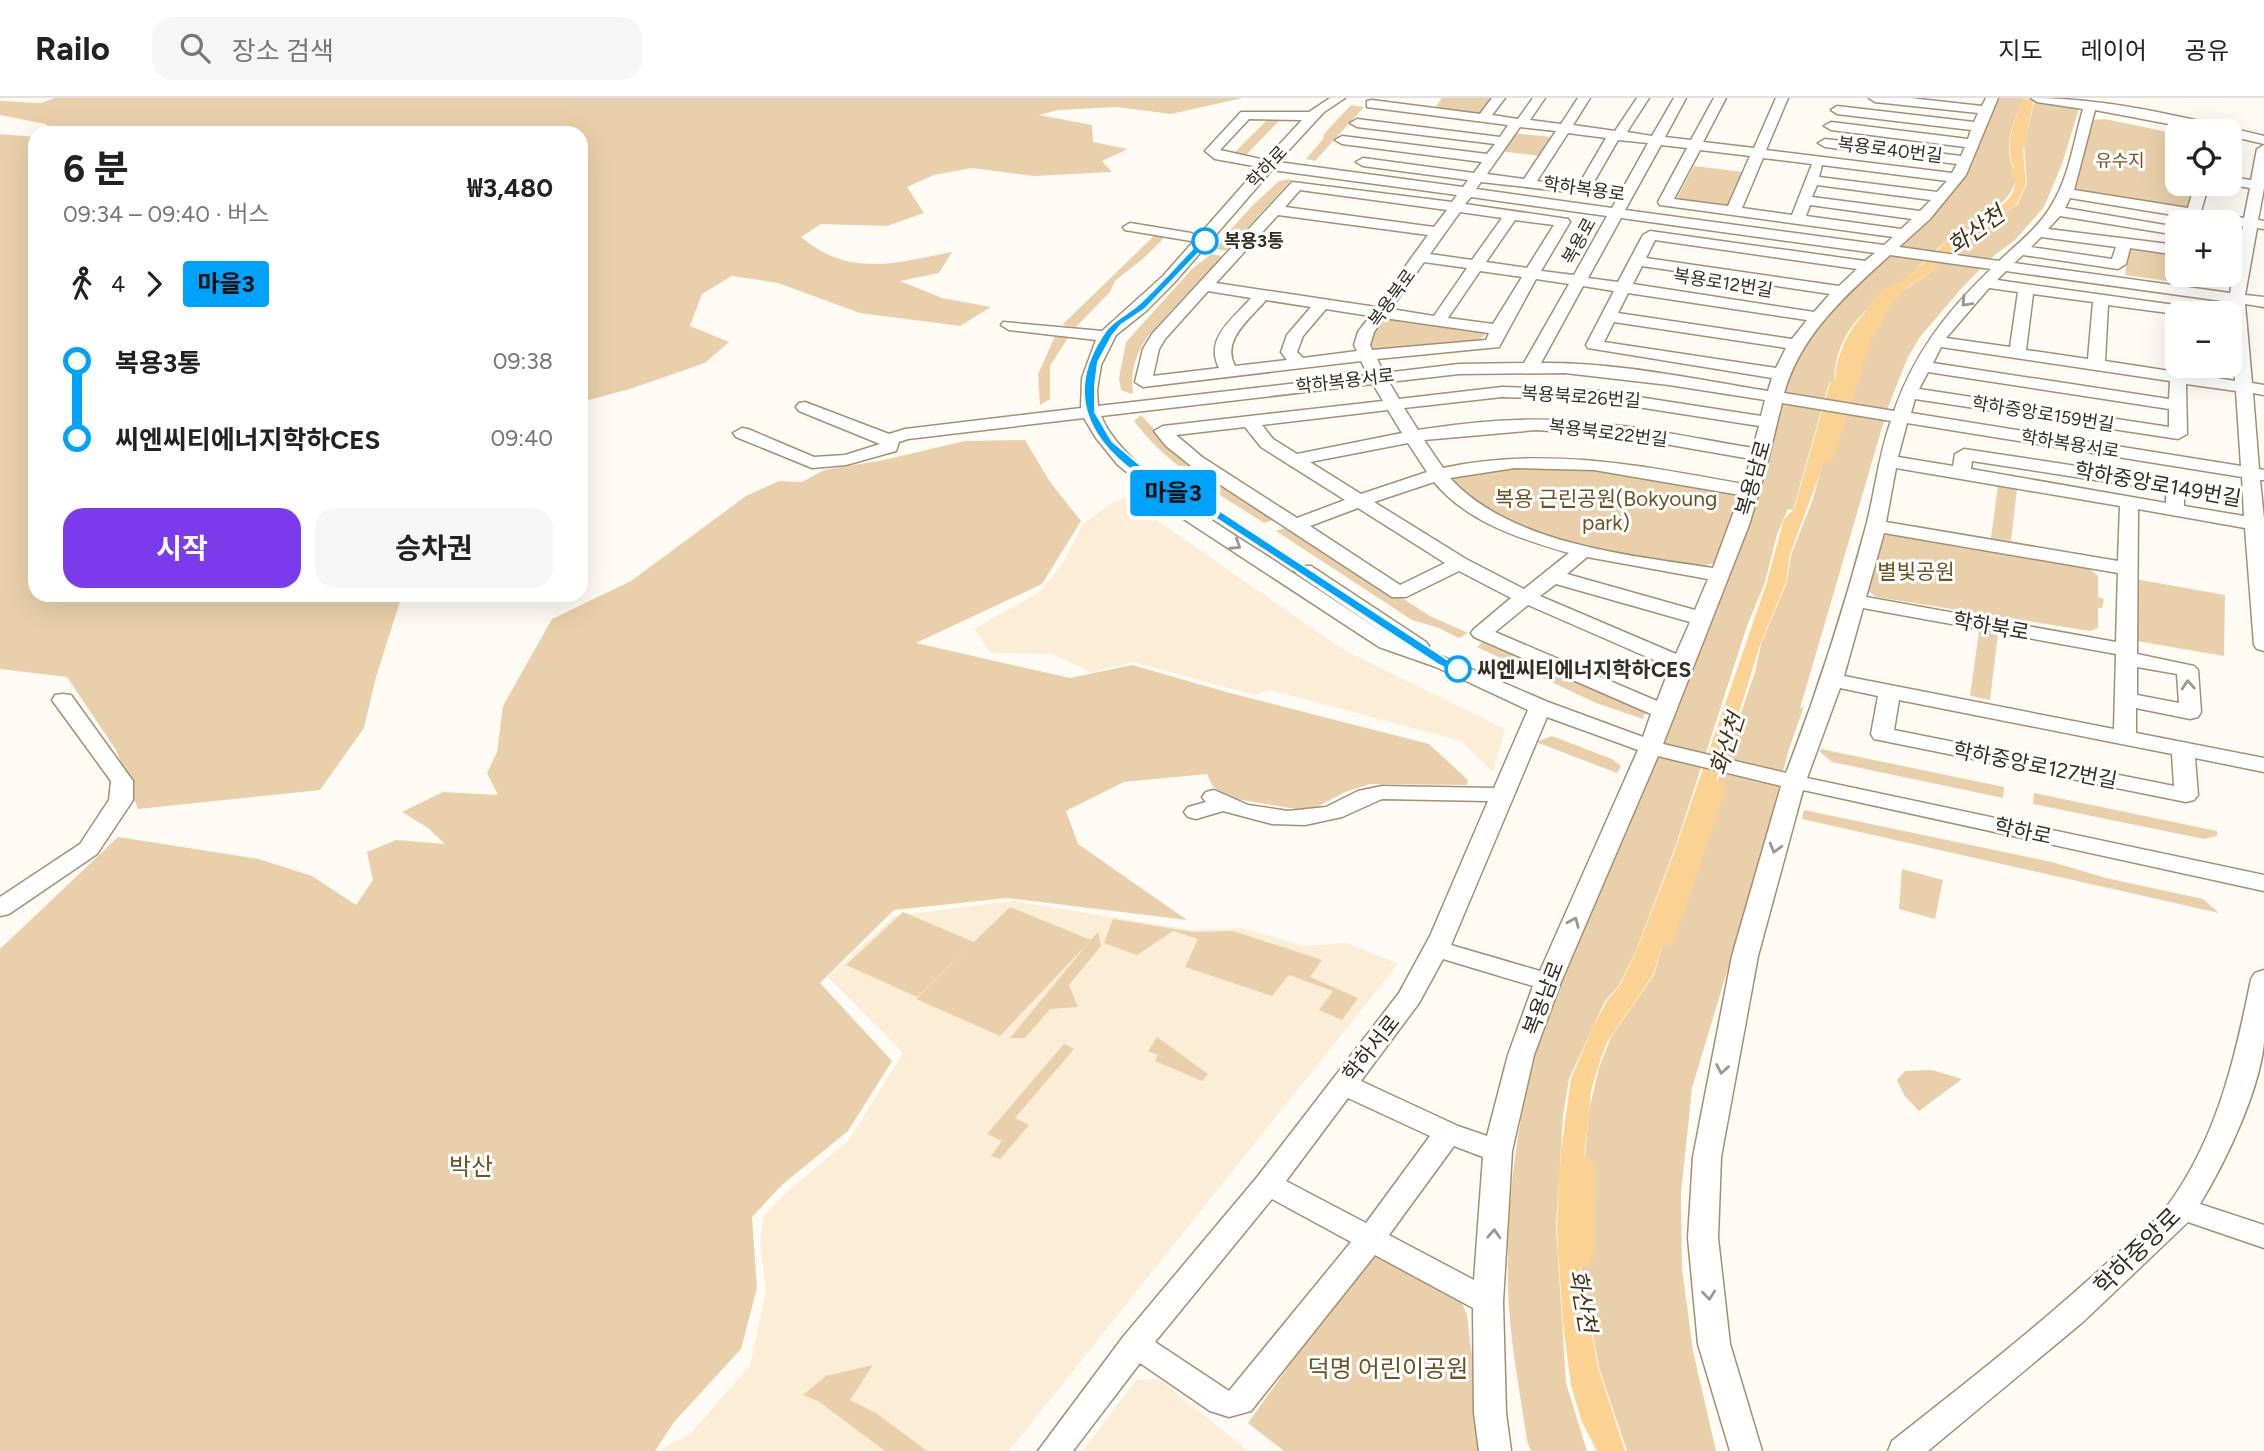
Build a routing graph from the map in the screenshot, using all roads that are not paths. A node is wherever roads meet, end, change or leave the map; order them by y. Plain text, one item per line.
1 (1339, 98) edge
2 (1438, 98) edge
3 (1499, 98) edge
4 (1539, 98) edge
5 (1584, 98) edge
6 (1643, 98) edge
7 (1680, 98) edge
8 (1720, 98) edge
9 (1782, 98) edge
10 (1875, 98) edge
11 (2037, 98) edge
12 (1375, 101) edge
13 (1839, 104) edge
14 (1319, 108) edge
15 (2086, 108) junction
16 (1427, 111) junction
17 (1483, 118) junction
18 (2165, 121) edge
19 (1357, 122) junction
20 (1521, 123) junction
21 (1831, 126) junction
22 (1564, 128) junction
23 (2165, 129) edge
24 (1618, 135) junction
25 (2242, 135) edge
26 (1975, 136) edge
27 (1657, 140) junction
28 (2264, 140) edge
29 (1504, 141) junction
30 (1825, 143) junction
31 (1695, 144) junction
32 (2264, 149) edge
33 (1759, 152) junction
34 (1491, 159) junction
35 (1818, 160) junction
36 (1354, 161) dead end
37 (1269, 165) junction
38 (1478, 177) junction
39 (1811, 180) junction
40 (2242, 183) edge
41 (1528, 184) junction
42 (2258, 185) junction
43 (1467, 192) junction
44 (2066, 193) junction
45 (1941, 197) junction
46 (1804, 200) junction
47 (1665, 202) joint
48 (1456, 208) junction
49 (1276, 210) junction
50 (2056, 211) junction
51 (1734, 212) junction
52 (2165, 212) edge
53 (1616, 213) junction
54 (1510, 215) junction
55 (1925, 216) junction
56 (1797, 220) junction
57 (1215, 224) junction
58 (2257, 224) edge
59 (1130, 227) dead end
60 (2165, 229) edge
61 (1439, 232) junction
62 (2039, 232) junction
63 (1191, 237) junction
64 (2124, 243) junction
65 (1896, 246) junction
66 (2165, 248) edge
67 (2019, 250) junction
68 (1421, 257) junction
69 (1636, 261) junction
70 (1476, 265) junction
71 (1866, 266) junction
72 (1995, 266) junction
73 (1532, 274) junction
74 (1578, 281) junction
75 (1985, 283) junction
76 (1205, 286) junction
77 (1623, 287) junction
78 (2026, 288) junction
79 (1840, 291) junction
80 (1263, 294) junction
81 (2237, 298) junction
82 (2101, 299) junction
83 (2264, 302) edge
84 (1322, 303) junction
85 (2165, 308) edge
86 (1382, 312) junction
87 (1609, 316) junction
88 (1818, 317) junction
89 (1438, 321) junction
90 (1009, 324) dead end
91 (1112, 329) junction
92 (1498, 330) junction
93 (1936, 341) junction
94 (1594, 345) joint
95 (1797, 345) junction
96 (2017, 353) junction
97 (1367, 356) junction
98 (1299, 364) junction
99 (2096, 365) junction
100 (1531, 366) junction
101 (1921, 366) junction
102 (2165, 370) edge
103 (1230, 372) junction
104 (1780, 374) junction
105 (1376, 377) junction
106 (2178, 378) edge
107 (2207, 378) edge
108 (2244, 387) junction
109 (2264, 390) edge
110 (1571, 393) junction
111 (1909, 393) junction
112 (1779, 398) junction
113 (1392, 404) junction
114 (2178, 405) junction
115 (806, 407) dead end
116 (1090, 412) junction
117 (1900, 417) junction
118 (1249, 421) junction
119 (1768, 422) junction
120 (1573, 426) junction
121 (742, 433) dead end
122 (897, 437) junction
123 (1414, 437) junction
124 (1760, 455) junction
125 (1293, 460) junction
126 (1889, 461) junction
127 (1575, 462) junction
128 (1438, 474) junction
129 (1961, 474) junction
130 (2257, 474) edge
131 (1749, 491) junction
132 (1360, 502) junction
133 (2129, 502) junction
134 (2175, 510) junction
135 (2259, 524) edge
136 (1296, 525) junction
137 (1876, 526) junction
138 (1583, 551) junction
139 (1459, 563) junction
140 (2129, 569) junction
141 (1718, 575) junction
142 (1554, 577) junction
143 (1523, 597) junction
144 (1855, 601) junction
145 (1700, 618) junction
146 (2264, 645) edge
147 (2127, 654) junction
148 (1681, 664) junction
149 (1832, 680) junction
150 (1890, 691) junction
151 (64, 700) dead end
152 (2126, 701) junction
153 (1540, 707) junction
154 (1662, 711) junction
155 (2125, 738) junction
156 (1654, 748) junction
157 (2183, 750) junction
158 (2264, 765) edge
159 (1788, 781) junction
160 (1502, 795) junction
161 (1211, 804) dead end
162 (2264, 883) edge
163 (0, 908) edge
164 (1437, 949) junction
165 (2264, 979) edge
166 (1548, 982) junction
167 (1343, 1084) junction
168 (1448, 1133) junction
169 (1498, 1151) junction
170 (1268, 1184) junction
171 (2182, 1209) junction
172 (2264, 1237) edge
173 (1371, 1238) junction
174 (1488, 1302) junction
175 (1133, 1346) junction
176 (1054, 1451) edge
177 (1495, 1451) edge
178 (1746, 1451) edge
179 (1904, 1451) edge

1 - 14 street, 학하로
2 - 16 street
3 - 17 street
4 - 20 street, 복용북로
5 - 22 street
6 - 24 street
7 - 27 street, 복용로
8 - 31 street
9 - 33 street
10 - 26 street
11 - 15 street
12 - 16 street, 복용로40번길
12 - 19 street
13 - 21 street, 복용로40번길
13 - 26 street
14 - 37 street, 학하로
14 - 37 street, 학하복용로
15 - 18 street
15 - 23 street
15 - 44 street
16 - 17 street, 복용로40번길
17 - 20 street, 복용로40번길
19 - 29 street
19 - 34 street
20 - 22 street, 복용로40번길
20 - 29 street, 복용북로
21 - 26 street
21 - 30 street, 복용로40번길
22 - 24 street, 복용로40번길
22 - 41 street
24 - 27 street, 복용로40번길
24 - 41 street
25 - 28 street
26 - 30 street
26 - 35 street, 복용로40번길
26 - 45 street, 복용남로
27 - 31 street, 복용로40번길
27 - 53 street, 복용로
29 - 34 street, 복용북로
30 - 35 street, 복용로40번길
31 - 33 street, 복용로40번길
31 - 47 street
32 - 42 street
33 - 35 street, 복용로40번길
33 - 51 street
34 - 38 street, 복용북로
35 - 39 street, 복용로40번길
36 - 38 street
37 - 43 street, 학하복용로
37 - 57 street, 학하로
38 - 41 street
38 - 43 street, 복용북로
39 - 45 street
39 - 46 street, 복용로40번길
40 - 42 street
42 - 58 street
43 - 48 street, 복용북로
43 - 53 street, 학하복용로
44 - 50 street
44 - 52 street
45 - 55 street, 복용남로
46 - 55 street
46 - 56 street, 복용로40번길
47 - 51 street
48 - 49 street
48 - 54 street
48 - 61 street, 복용북로
49 - 61 street
49 - 76 street
50 - 60 street
50 - 62 street
51 - 56 street
53 - 65 street, 학하복용로
53 - 74 street, 복용로
54 - 70 street
54 - 73 street
55 - 65 street, 복용남로
56 - 65 street
57 - 63 street, 학하로
57 - 91 street, 학하로
58 - 81 street
59 - 63 street
61 - 68 street, 복용북로
62 - 64 street
62 - 67 street
63 - 91 street, 학하로
64 - 66 street
64 - 67 street
65 - 71 street, 복용남로
65 - 72 street, 학하복용로
67 - 72 street
68 - 70 street, 복용로12번길
68 - 86 street, 복용북로
69 - 71 street
69 - 77 street
69 - 79 street
70 - 73 street, 복용로12번길
70 - 89 street
71 - 79 street, 복용남로
72 - 75 street
72 - 81 street
73 - 74 street, 복용로12번길
73 - 92 street
74 - 77 street, 복용로12번길
74 - 100 street, 복용로
75 - 78 street
75 -> 93 street
76 - 80 street
76 - 103 street
77 - 87 street
77 - 88 street, 복용로12번길
78 - 82 street
78 - 96 street
79 - 88 street, 복용남로
80 - 84 street
80 - 103 street
81 - 83 street
81 - 108 street
82 - 85 street
82 - 99 street
84 - 86 street
84 - 98 street
86 - 89 street
86 - 97 street, 복용북로
87 - 94 street
87 - 95 street
88 - 95 street, 복용남로
89 - 92 street
90 - 91 street
91 - 116 street, 학하로
92 - 97 street
93 - 96 street
93 - 101 street
94 - 104 street
95 - 104 street, 복용남로
96 - 99 street
97 - 98 street
97 - 105 street, 복용북로
98 - 103 street
99 - 102 street
100 - 105 street, 학하복용서로
100 - 112 street, 학하복용서로
101 - 111 street
101 - 114 street
104 - 112 street, 복용남로
105 - 113 street, 복용북로
105 - 116 street, 학하복용서로
106 - 114 street
107 - 108 street
108 - 109 street
108 - 130 street
110 - 113 street, 복용북로26번길
110 - 119 street, 복용북로26번길
110 - 120 street
111 - 114 street, 학하중앙로159번길
111 - 117 street
112 - 117 street, 학하복용서로
112 - 119 street, 복용남로
113 - 118 street
113 - 123 street, 복용북로
115 - 122 street
116 - 122 street, 학하복용서로
116 - 153 street
117 - 126 street
117 - 130 street, 학하복용서로
118 - 125 street
118 - 136 street
119 - 124 street, 복용남로
120 - 123 street, 복용북로22번길
120 - 124 street, 복용북로22번길
120 - 127 street
121 - 122 street
123 - 125 street
123 - 128 street, 복용북로
124 - 131 street, 복용남로
125 - 132 street
126 - 129 street, 학하중앙로149번길
126 - 137 street
127 - 128 street
127 - 131 street
128 - 132 street
128 - 138 street, 복용북로
129 - 133 street, 학하중앙로149번길
129 - 134 street
130 - 135 street
131 - 141 street, 복용남로
132 - 136 street
132 - 139 street
133 - 134 street, 학하중앙로149번길
133 - 140 street, 학하중앙로127번길
134 - 135 street, 학하중앙로149번길
135 - 146 street
136 - 139 street
137 - 140 street
137 - 144 street
138 - 141 street, 복용북로
138 - 142 street
139 - 143 street
140 - 147 street, 학하중앙로127번길
141 - 145 street, 복용남로
142 - 143 street
142 - 145 street
143 - 148 street
143 - 154 street
144 - 147 street, 학하북로
144 - 149 street
145 - 148 street, 복용남로
147 - 152 street, 학하중앙로127번길
152 -> 147 street, 학하북로
148 - 154 street, 복용남로
149 - 150 street, 학하중앙로127번길
149 - 159 street
150 - 155 street, 학하중앙로127번길
150 - 157 street, 학하중앙로127번길
151 - 163 street
152 - 155 street, 학하중앙로127번길
153 - 156 street
153 - 160 street, 학하서로
154 - 156 street, 복용남로
155 - 157 street, 학하중앙로127번길
156 - 159 street, 학하로
166 -> 156 street, 복용남로
157 - 158 street, 학하중앙로127번길
159 - 162 street, 학하로
159 -> 178 street
160 - 161 street
160 - 164 street, 학하서로
164 - 166 street
164 - 167 street, 학하서로
165 - 171 street, 학하중앙로
166 - 169 street, 복용남로
167 - 168 street
167 - 170 street, 학하서로
168 - 169 street
168 - 173 street
174 -> 169 street, 복용남로
170 - 173 street
170 - 175 street, 학하서로
171 - 172 street
171 - 179 street, 학하중앙로
173 - 174 street
173 - 175 street
174 - 177 street, 복용남로
175 - 176 street, 학하서로

